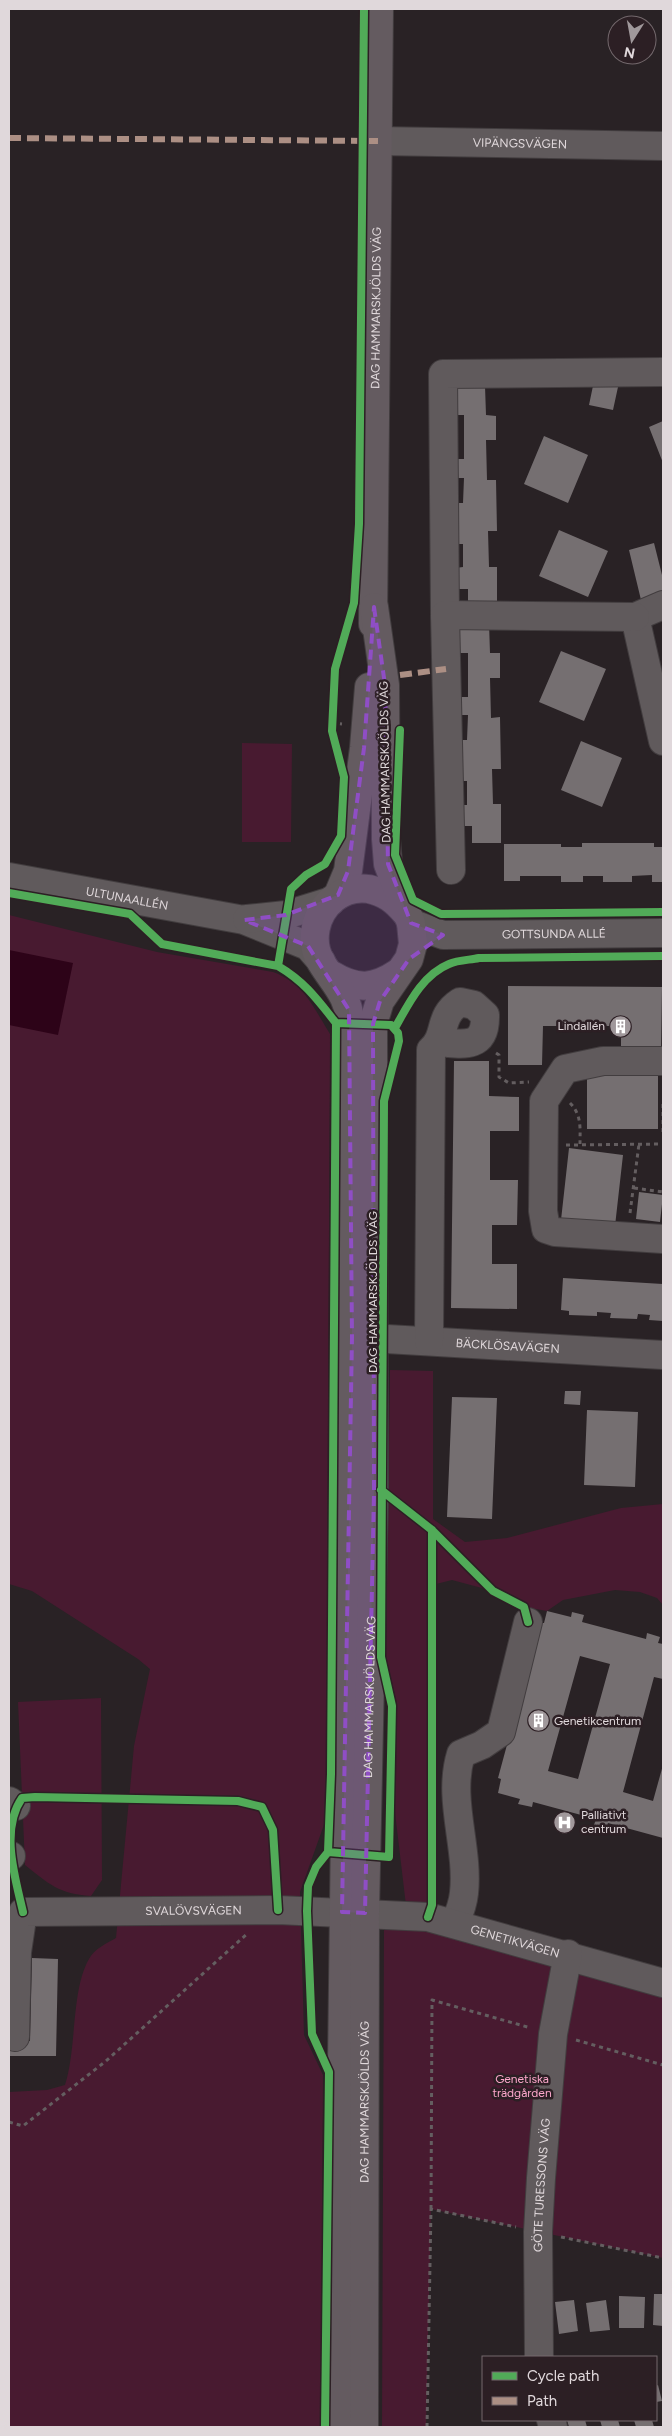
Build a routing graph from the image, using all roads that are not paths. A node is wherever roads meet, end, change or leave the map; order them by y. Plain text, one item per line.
1 (378, 9) edge
2 (378, 141) junction
3 (663, 146) edge
4 (663, 372) edge
5 (663, 604) edge
6 (374, 607) junction
7 (444, 614) junction
8 (635, 618) junction
9 (663, 741) edge
10 (451, 870) dead end
11 (9, 877) edge
12 (335, 898) junction
13 (409, 919) junction
14 (244, 920) junction
15 (663, 933) edge
16 (443, 935) junction
17 (403, 966) junction
18 (326, 968) junction
19 (440, 1042) dead end
20 (663, 1061) edge
21 (663, 1239) edge
22 (362, 1338) junction
23 (429, 1341) junction
24 (663, 1354) edge
25 (528, 1622) dead end
26 (354, 1912) junction
27 (456, 1923) junction
28 (17, 1928) edge
29 (581, 1952) junction
30 (649, 1971) edge
31 (15, 2037) dead end
32 (539, 2356) edge
33 (338, 2427) edge
34 (364, 2427) edge

1 - 2 main road, DAG HAMMARSKJÖLDS VÄG
2 - 3 street, VIPÄNGSVÄGEN
2 - 6 main road, DAG HAMMARSKJÖLDS VÄG
4 - 7 street
5 - 8 street
6 - 12 main road, DAG HAMMARSKJÖLDS VÄG
6 - 13 main road, DAG HAMMARSKJÖLDS VÄG
7 - 8 street
7 - 10 street
8 - 9 street
11 - 14 street, ULTUNAALLÉN
12 - 13 main road
12 - 14 street, ULTUNAALLÉN
12 - 18 main road, DAG HAMMARSKJÖLDS VÄG
13 - 16 street, GOTTSUNDA ALLÉ
13 - 17 main road, DAG HAMMARSKJÖLDS VÄG
14 - 18 street, ULTUNAALLÉN
15 - 16 street, GOTTSUNDA ALLÉ
16 - 17 street
17 - 18 main road
17 - 22 main road, DAG HAMMARSKJÖLDS VÄG
18 - 22 main road, DAG HAMMARSKJÖLDS VÄG
19 - 23 street
20 - 21 street
22 - 23 street, BÄCKLÖSAVÄGEN
22 - 26 main road, DAG HAMMARSKJÖLDS VÄG
23 - 24 street, BÄCKLÖSAVÄGEN
25 - 27 street
26 - 27 street, GENETIKVÄGEN
26 - 28 street, SVALÖVSVÄGEN
26 - 33 main road, DAG HAMMARSKJÖLDS VÄG
26 - 34 main road, DAG HAMMARSKJÖLDS VÄG
27 - 29 street, GENETIKVÄGEN
28 - 31 street
29 - 30 street, GENETIKVÄGEN
29 - 32 street, GÖTE TURESSONS VÄG

